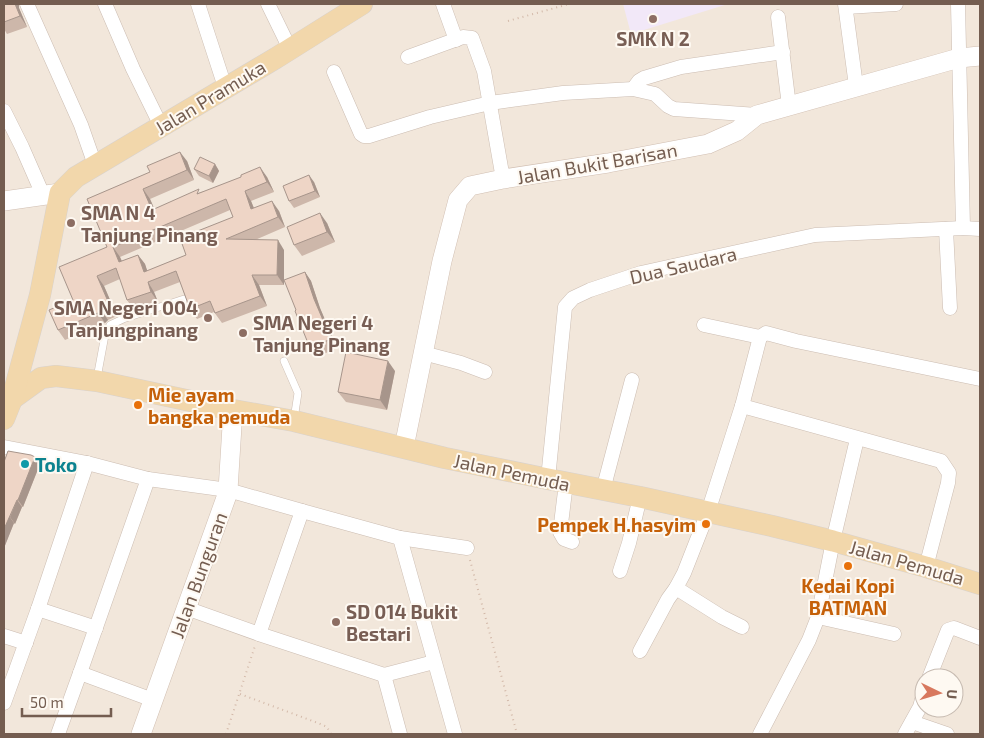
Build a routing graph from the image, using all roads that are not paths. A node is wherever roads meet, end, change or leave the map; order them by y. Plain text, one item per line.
1 (27, 4) edge
2 (105, 4) edge
3 (198, 4) edge
4 (268, 4) edge
5 (362, 4) edge
6 (443, 4) edge
7 (896, 4) edge
8 (958, 4) edge
9 (846, 6) edge
10 (778, 18) dead end
11 (456, 40) junction
12 (290, 49) junction
13 (783, 52) junction
14 (980, 56) edge
15 (408, 57) dead end
16 (959, 58) junction
17 (334, 72) dead end
18 (856, 86) junction
19 (225, 88) junction
20 (633, 89) junction
21 (490, 103) junction
22 (790, 106) junction
23 (4, 111) edge
24 (757, 115) junction
25 (161, 126) junction
26 (96, 165) junction
27 (503, 179) junction
28 (52, 194) junction
29 (4, 202) edge
30 (946, 228) junction
31 (963, 228) junction
32 (980, 229) edge
33 (184, 299) edge
34 (950, 308) dead end
35 (704, 325) dead end
36 (760, 337) junction
37 (423, 353) junction
38 (284, 360) dead end
39 (21, 364) junction
40 (485, 372) dead end
41 (41, 378) junction
42 (980, 379) edge
43 (632, 380) dead end
44 (97, 381) junction
45 (12, 399) junction
46 (742, 406) junction
47 (233, 410) junction
48 (4, 419) edge
49 (294, 421) junction
50 (857, 439) junction
51 (4, 447) edge
52 (404, 448) junction
53 (87, 463) junction
54 (148, 479) junction
55 (557, 481) junction
56 (228, 490) junction
57 (603, 490) junction
58 (640, 497) junction
59 (302, 511) junction
60 (708, 512) junction
61 (400, 538) junction
62 (833, 541) junction
63 (572, 542) dead end
64 (467, 548) road end
65 (926, 566) junction
66 (620, 571) dead end
67 (980, 584) edge
68 (676, 588) junction
69 (186, 608) junction
70 (38, 609) junction
71 (818, 617) junction
72 (742, 627) dead end
73 (96, 628) junction
74 (259, 634) junction
75 (894, 634) dead end
76 (4, 636) edge
77 (980, 638) edge
78 (26, 643) junction
79 (640, 651) dead end
80 (434, 662) junction
81 (933, 668) edge
82 (80, 673) junction
83 (384, 675) junction
84 (153, 700) junction
85 (4, 703) edge
86 (908, 728) edge
87 (58, 734) edge
88 (141, 734) edge
89 (400, 734) edge
90 (455, 734) edge
91 (760, 734) edge
92 (947, 734) edge

1 - 26 street
2 - 25 street
3 - 19 street
4 - 12 street
5 - 12 main road, Jalan Pramuka
6 - 11 street
7 - 9 street
8 - 16 street
9 - 18 street
10 - 13 street
11 - 15 street
11 - 21 street
12 - 19 main road, Jalan Pramuka
13 - 20 street
13 - 22 street
14 - 16 street, Jalan Bukit Barisan
16 - 18 street, Jalan Bukit Barisan
16 - 31 street
17 - 21 street
18 - 22 street, Jalan Bukit Barisan
19 - 25 main road, Jalan Pramuka
20 - 21 street
20 - 24 street
21 - 27 street
22 - 24 street, Jalan Bukit Barisan
23 - 28 street
24 - 27 street, Jalan Bukit Barisan
25 - 26 main road, Jalan Pramuka
26 - 28 main road, Jalan Pramuka
27 - 37 street, Jalan Bukit Barisan
28 - 29 street
28 - 39 main road
30 - 31 street, Dua Saudara
30 - 34 street
30 - 55 street, Dua Saudara
31 - 32 street, Dua Saudara
33 - 44 lane
35 - 36 street
36 - 42 street
36 - 46 street
37 - 40 street
37 - 52 street, Jalan Bukit Barisan
38 - 49 lane
39 - 41 main road
39 - 45 main road
41 - 44 main road, Jalan Pemuda
41 - 45 main road
43 - 57 street
44 - 47 main road, Jalan Pemuda
45 - 48 main road
46 - 50 street
46 - 60 street
47 - 49 main road, Jalan Pemuda
47 - 56 street, Jalan Bunguran
49 - 52 main road, Jalan Pemuda
50 - 62 street
50 - 65 street
51 - 53 street
52 - 55 main road, Jalan Pemuda
53 - 54 street
53 - 70 street
54 - 56 street
54 - 73 street
55 - 57 main road, Jalan Pemuda
55 - 63 street, Dua Saudara
56 - 59 street
56 - 69 street, Jalan Bunguran
57 - 58 main road, Jalan Pemuda
58 - 60 main road, Jalan Pemuda
58 - 66 street
59 - 61 street
59 - 74 street
60 - 62 main road, Jalan Pemuda
60 - 68 street
61 - 64 street
61 - 80 street
62 - 65 main road, Jalan Pemuda
62 - 71 street
65 - 67 main road, Jalan Pemuda
68 - 72 street
68 - 79 street
69 - 74 street
69 - 84 street, Jalan Bunguran
70 - 73 street
70 - 78 street
71 - 75 street
71 - 91 street
73 - 82 street
74 - 83 street
76 - 78 street
77 - 81 street
78 - 85 street
80 - 83 street
80 - 90 street
82 - 84 street
82 - 87 street
83 - 89 street
84 - 88 street, Jalan Bunguran
86 - 92 street

